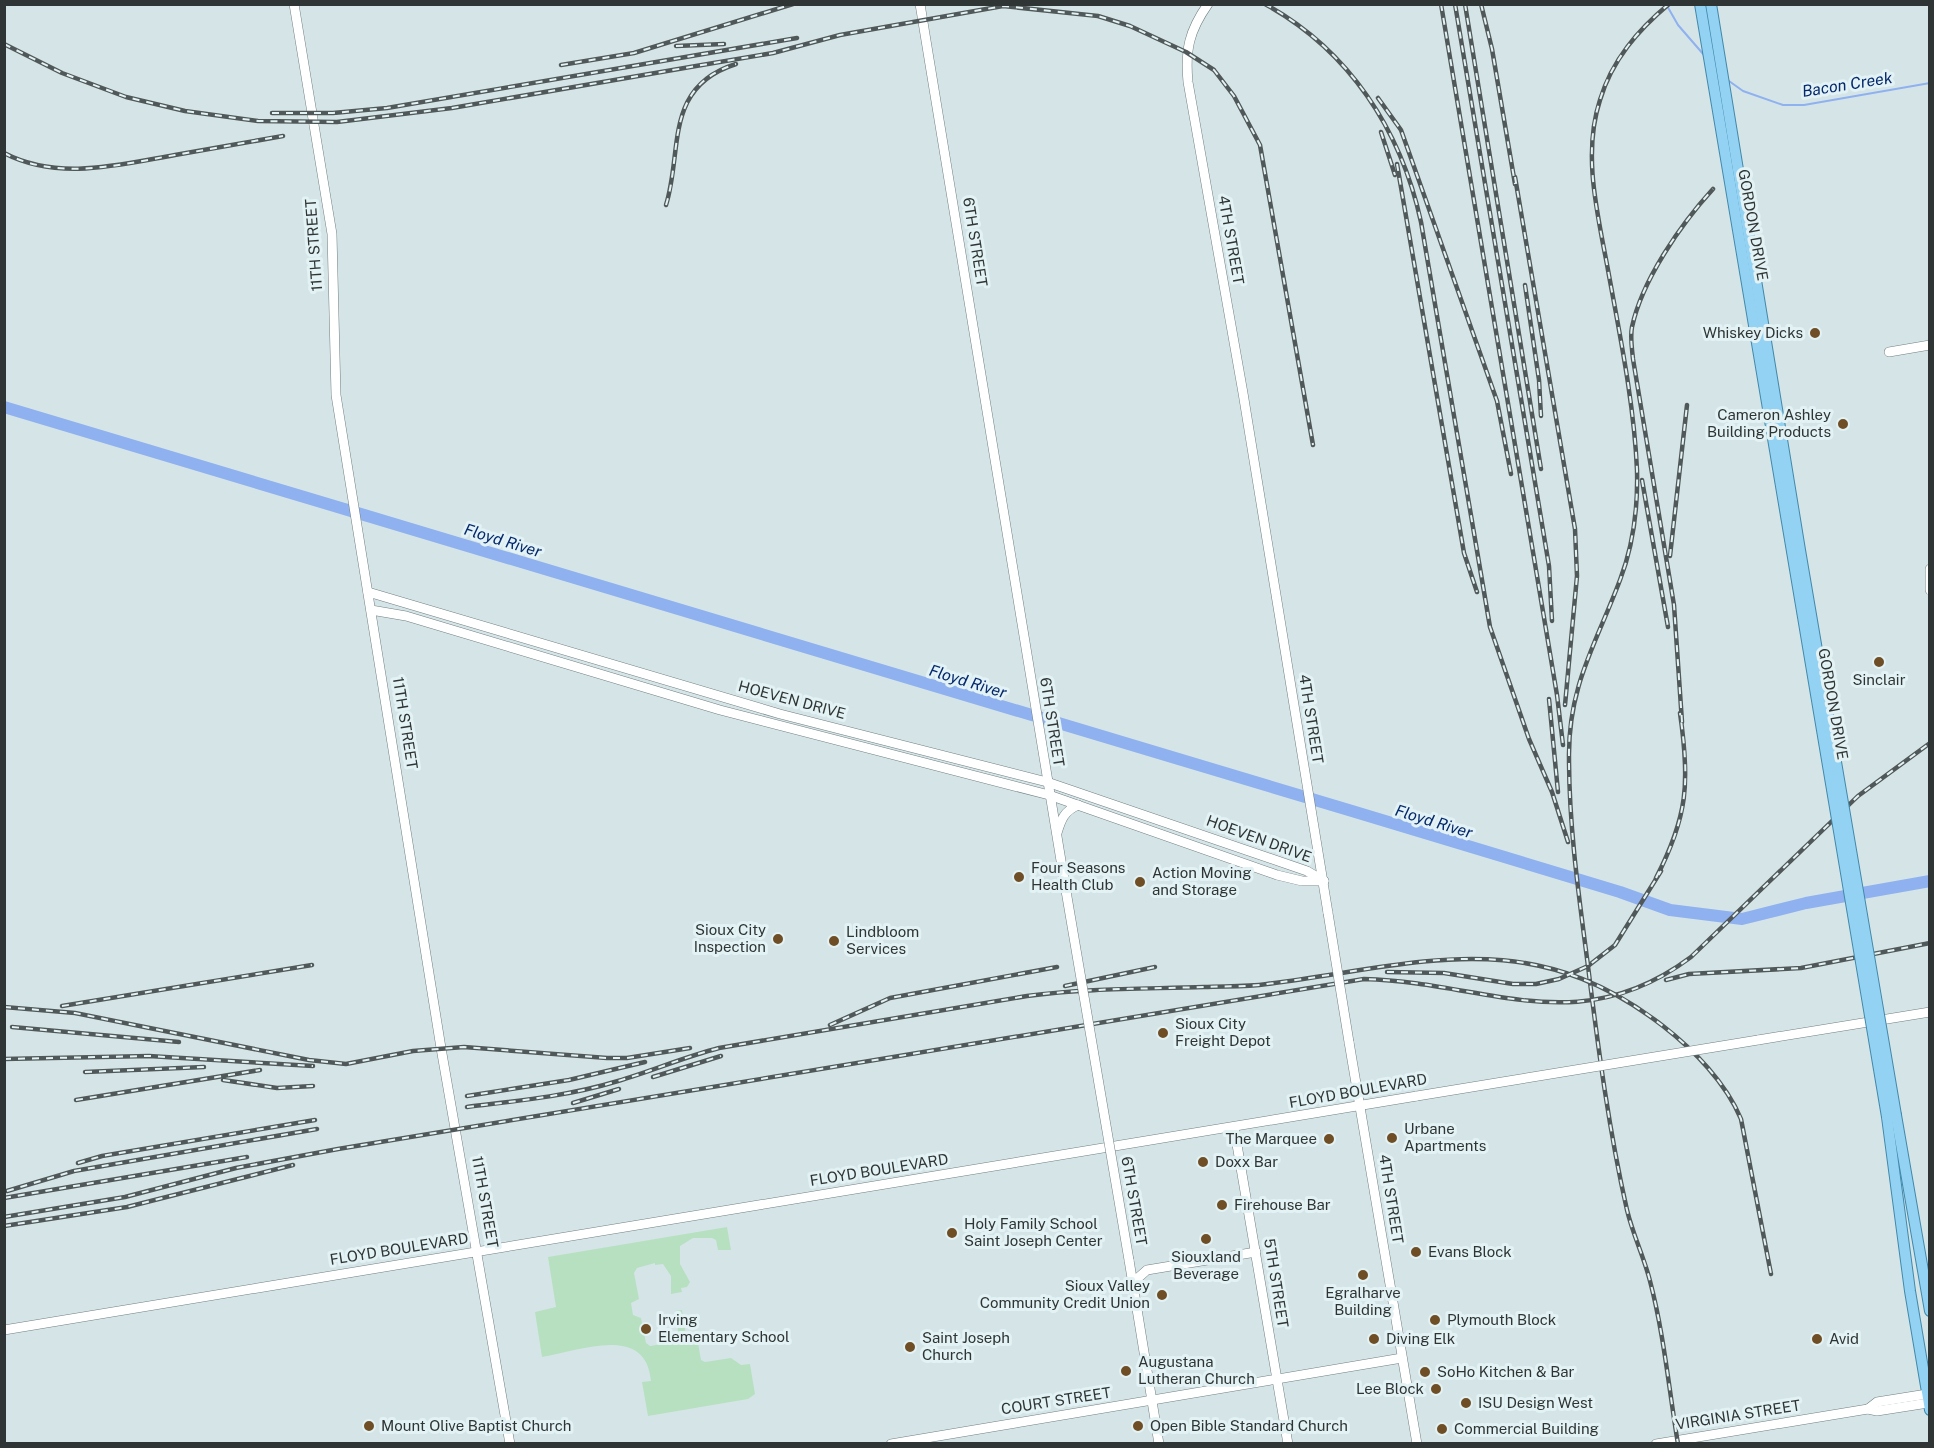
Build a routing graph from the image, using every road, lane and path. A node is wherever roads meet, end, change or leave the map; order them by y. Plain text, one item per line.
1 (294, 4) edge
2 (920, 4) edge
3 (1208, 4) edge
4 (1700, 4) edge
5 (1711, 4) edge
6 (1717, 4) edge
7 (1720, 59) junction
8 (1929, 345) edge
9 (1889, 352) dead end
10 (1929, 570) edge
11 (1929, 590) edge
12 (368, 592) junction
13 (371, 610) junction
14 (1047, 782) junction
15 (1049, 795) junction
16 (1078, 805) junction
17 (1056, 836) junction
18 (1324, 881) junction
19 (1929, 1007) edge
20 (1918, 1012) junction
21 (1929, 1012) edge
22 (1360, 1105) junction
23 (1892, 1116) junction
24 (1234, 1127) junction
25 (478, 1252) junction
26 (1256, 1252) junction
27 (1128, 1260) junction
28 (1926, 1269) edge
29 (1147, 1270) junction
30 (1132, 1289) junction
31 (1929, 1311) edge
32 (4, 1330) edge
33 (1402, 1358) junction
34 (1277, 1378) junction
35 (1152, 1400) junction
36 (1929, 1401) edge
37 (510, 1443) edge
38 (891, 1443) edge
39 (1159, 1443) edge
40 (1288, 1443) edge
41 (1417, 1443) edge
42 (1656, 1443) edge

1 - 12 main road, 11TH STREET
2 - 14 main road, 6TH STREET
3 - 18 main road, 4TH STREET
4 - 23 main road, GORDON DRIVE, bridge
5 - 7 main road, GORDON DRIVE, bridge
6 - 7 main road, bridge
7 - 23 main road, GORDON DRIVE, bridge
8 - 9 main road
10 - 11 main road
12 - 13 main road, 11TH STREET
12 - 14 main road, HOEVEN DRIVE
13 - 15 main road, HOEVEN DRIVE
13 - 25 main road, 11TH STREET
14 - 15 main road, 6TH STREET
14 - 18 main road, HOEVEN DRIVE
15 - 16 main road, HOEVEN DRIVE
15 - 17 main road, 6TH STREET
16 - 17 main road
16 - 18 main road, HOEVEN DRIVE
17 - 27 main road, 6TH STREET, bridge
18 - 22 main road, 4TH STREET, bridge
19 - 20 main road
20 - 21 main road
20 - 22 main road, FLOYD BOULEVARD, bridge
22 - 24 main road, FLOYD BOULEVARD
22 - 33 main road, 4TH STREET
23 - 28 main road, GORDON DRIVE
23 - 36 main road, GORDON DRIVE
24 - 25 main road, FLOYD BOULEVARD
24 - 26 main road, 5TH STREET
25 - 32 main road, FLOYD BOULEVARD
25 - 37 main road, 11TH STREET
26 - 29 main road
26 - 34 main road, 5TH STREET
27 - 29 main road
27 - 30 main road, 6TH STREET
28 - 31 main road, GORDON DRIVE
29 - 30 main road
30 - 35 main road, 6TH STREET
33 - 34 main road, COURT STREET
33 - 41 main road, 4TH STREET
34 - 35 main road, COURT STREET
34 - 40 main road, 5TH STREET
35 - 38 main road, COURT STREET
35 - 39 main road, 6TH STREET
36 - 42 main road, VIRGINIA STREET

